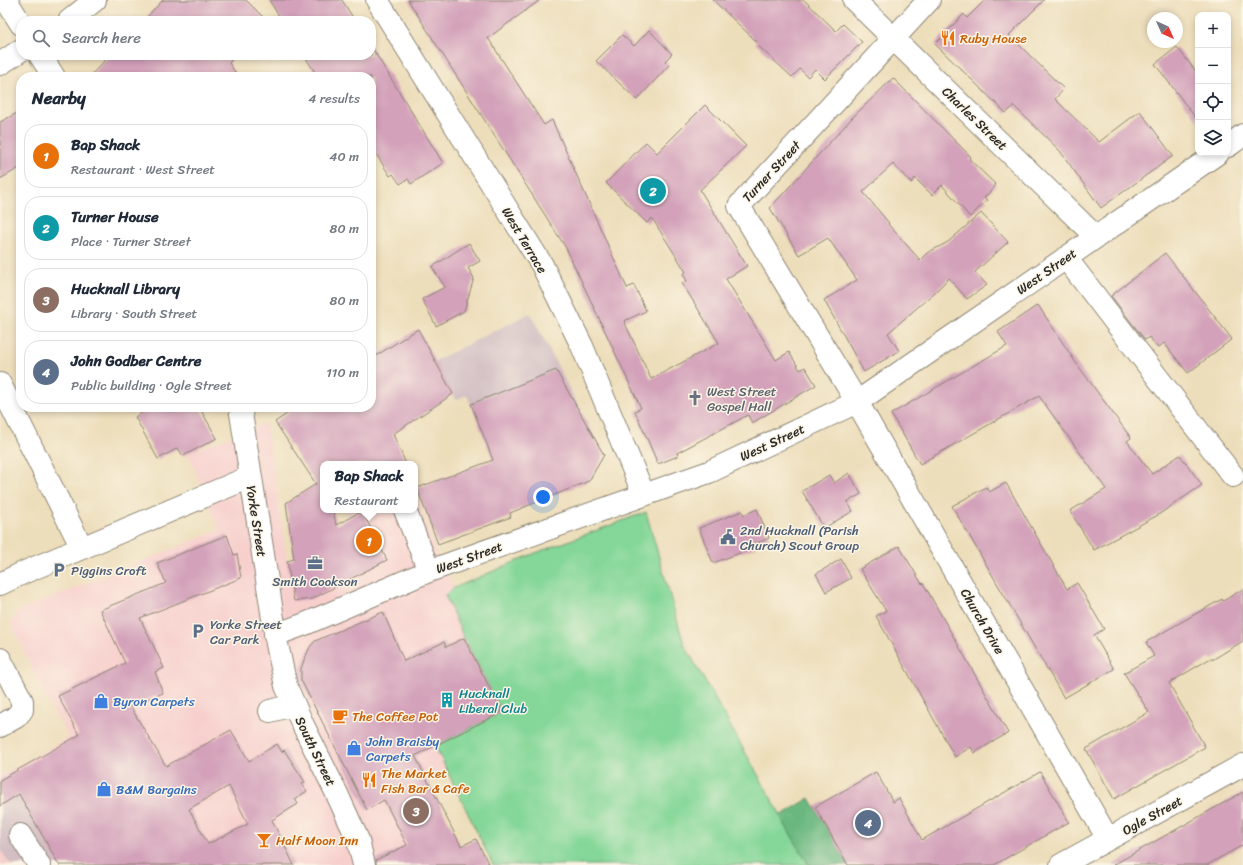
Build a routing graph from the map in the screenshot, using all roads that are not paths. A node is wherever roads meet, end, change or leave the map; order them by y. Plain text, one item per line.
1 (6, 0) edge
2 (95, 0) edge
3 (376, 0) edge
4 (854, 0) edge
5 (929, 0) edge
6 (16, 16) edge
7 (74, 16) edge
8 (894, 38) junction
9 (16, 53) edge
10 (43, 60) edge
11 (0, 64) edge
12 (51, 72) edge
13 (1243, 136) edge
14 (1231, 144) edge
15 (1214, 156) edge
16 (1096, 237) junction
17 (1066, 258) junction
18 (0, 384) edge
19 (857, 402) junction
20 (241, 412) edge
21 (1233, 476) dead end
22 (250, 477) junction
23 (644, 495) junction
24 (406, 513) edge
25 (82, 548) junction
26 (429, 571) junction
27 (0, 584) edge
28 (276, 635) junction
29 (0, 659) edge
30 (293, 705) junction
31 (270, 711) dead end
32 (0, 726) edge
33 (1243, 765) edge
34 (20, 835) dead end
35 (1108, 839) junction
36 (38, 865) edge
37 (364, 865) edge
38 (1061, 865) edge

1 - 6 street
2 - 7 street
3 - 23 street, West Terrace
4 - 8 street, Charles Street
5 - 8 street
8 - 16 street, Charles Street
8 - 19 street, Turner Street
9 - 11 street
10 - 12 street
13 - 14 street
15 - 16 street, West Street
16 - 17 street, West Street
17 - 19 street, West Street
17 - 21 street
18 - 25 street
19 - 23 street, West Street
19 - 35 street, Church Drive
20 - 22 street, Yorke Street
22 - 25 street
22 - 28 street, Yorke Street
23 - 26 street, West Street
24 - 26 street
25 - 27 street
26 - 28 street, West Street
28 - 30 street, South Street
29 - 32 street
30 - 31 street
30 - 37 street, South Street
33 - 35 street, Ogle Street
34 - 36 street
35 - 38 street, Ogle Street

